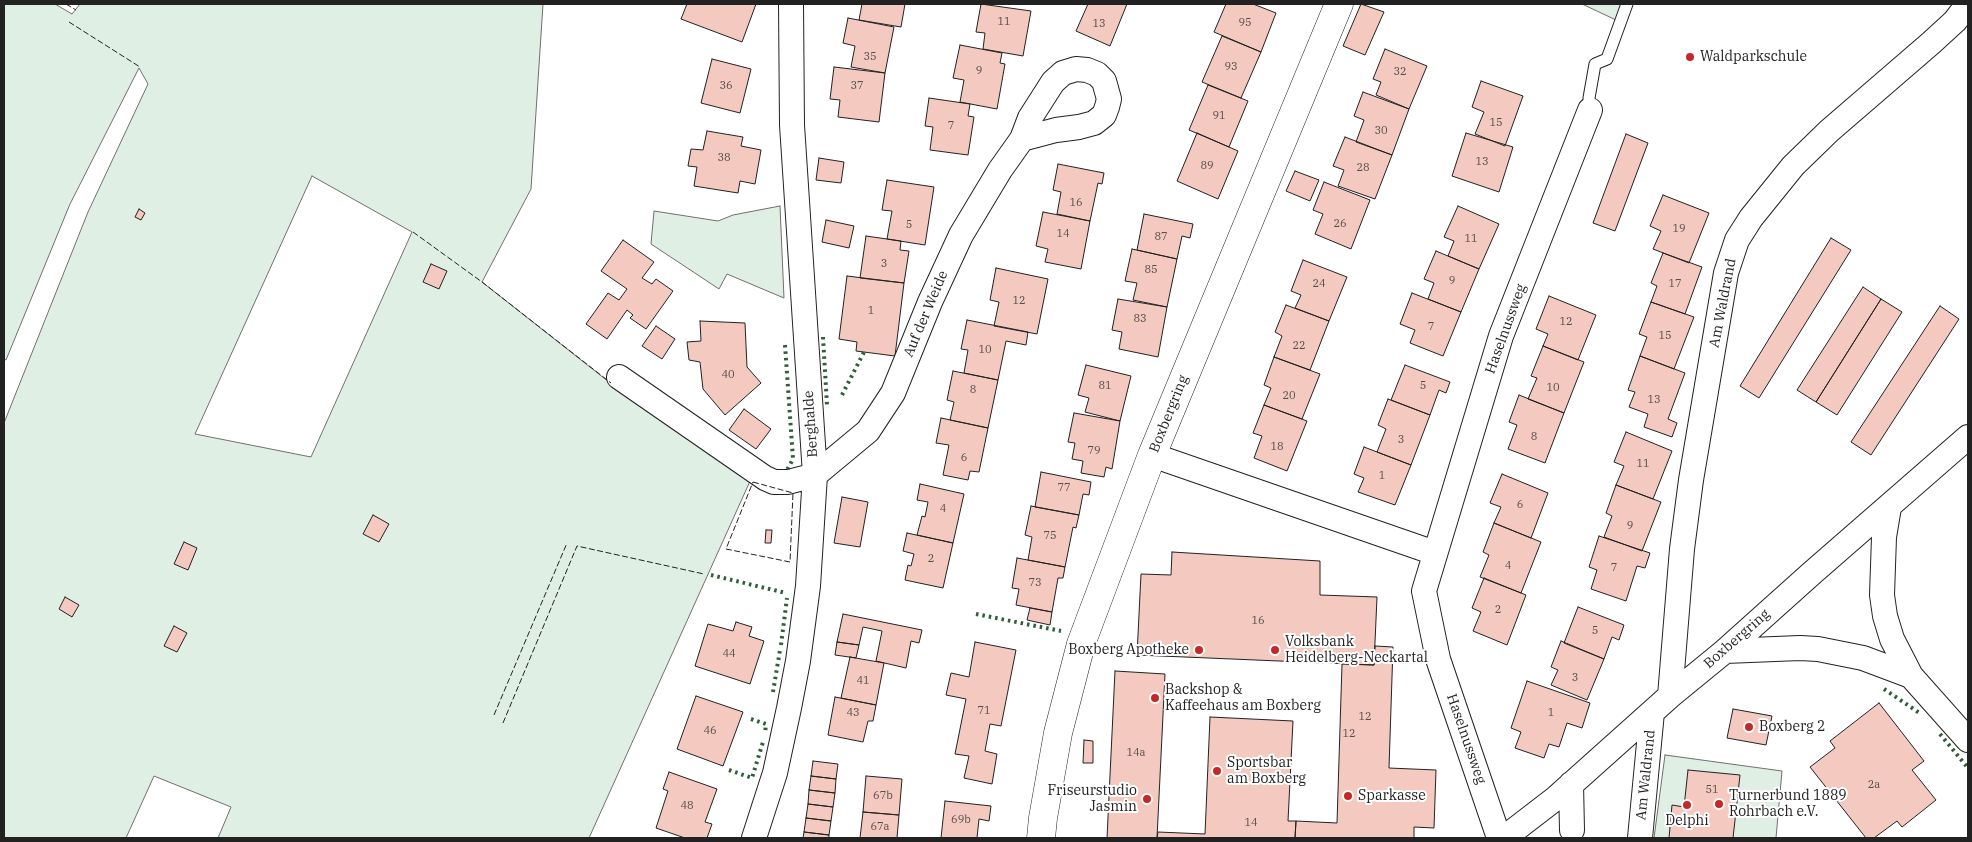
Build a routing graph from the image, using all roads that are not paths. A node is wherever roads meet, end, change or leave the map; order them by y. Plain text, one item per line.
1 (791, 4) edge
2 (1339, 4) edge
3 (1627, 4) edge
4 (1968, 4) edge
5 (1590, 110) joint
6 (1022, 139) dead end
7 (619, 377) dead end
8 (1968, 437) edge
9 (1152, 456) junction
10 (815, 475) junction
11 (1889, 507) junction
12 (1435, 553) junction
13 (1725, 651) junction
14 (1911, 676) junction
15 (1670, 696) junction
16 (1652, 712) junction
17 (1968, 740) edge
18 (1571, 784) junction
19 (1572, 830) dead end
20 (1640, 835) edge
21 (754, 838) edge
22 (1041, 838) edge
23 (1499, 838) edge
24 (1504, 838) edge

1 - 10 street, Berghalde
2 - 9 street, Boxbergring
3 - 5 lane
4 - 15 street, Am Waldrand
5 - 12 street, Haselnussweg
6 - 10 street, Auf der Weide
7 - 10 street
8 - 11 street, Boxbergring
9 - 12 street
9 - 22 street, Boxbergring
10 - 21 street, Berghalde
11 - 13 street, Boxbergring
11 - 14 street
12 - 23 street, Haselnussweg
13 - 14 street
13 - 15 street, Boxbergring
14 - 17 street
15 - 16 street, Boxbergring
16 - 18 street, Boxbergring
16 - 20 street, Am Waldrand
18 - 19 street
18 - 24 street, Boxbergring

